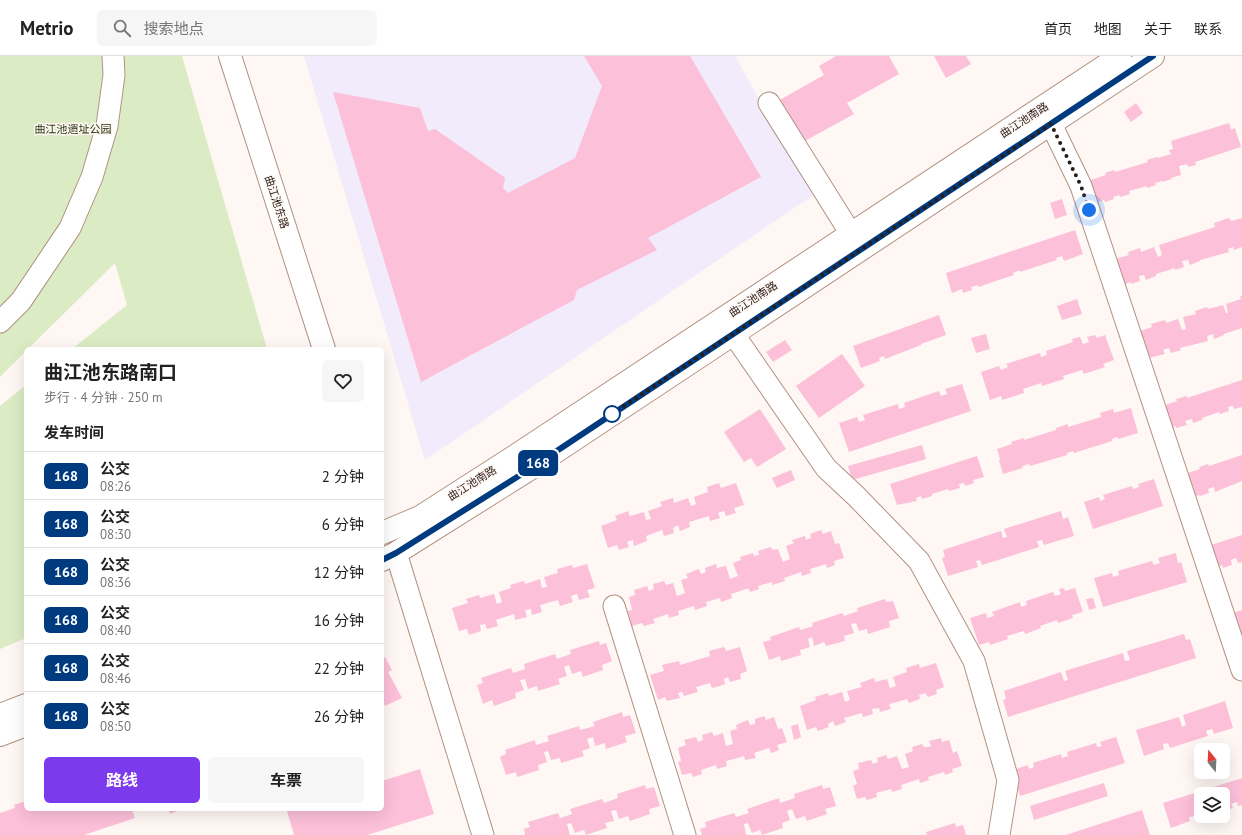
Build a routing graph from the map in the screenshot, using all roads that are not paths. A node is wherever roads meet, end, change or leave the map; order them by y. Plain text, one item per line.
1 (114, 56) edge
2 (230, 56) edge
3 (1120, 56) edge
4 (1153, 56) edge
5 (770, 103) dead end
6 (1051, 124) junction
7 (851, 234) junction
8 (0, 322) edge
9 (728, 326) junction
10 (323, 347) edge
11 (384, 531) edge
12 (384, 539) edge
13 (389, 556) edge
14 (614, 606) dead end
15 (1242, 670) edge
16 (24, 706) edge
17 (0, 715) edge
18 (24, 726) edge
19 (0, 735) edge
20 (483, 835) edge
21 (685, 835) edge
22 (999, 835) edge

1 - 8 street
2 - 10 main road, 曲江池东路
3 - 7 main road, 曲江池南路
4 - 6 main road, 曲江池南路
5 - 7 street
6 - 9 main road, 曲江池南路
6 - 15 street
7 - 9 main road, 曲江池南路
9 - 11 main road, 曲江池南路
9 - 13 main road, 曲江池南路
9 - 22 street
12 - 13 main road
13 - 20 street
14 - 21 street
16 - 17 main road
18 - 19 main road

